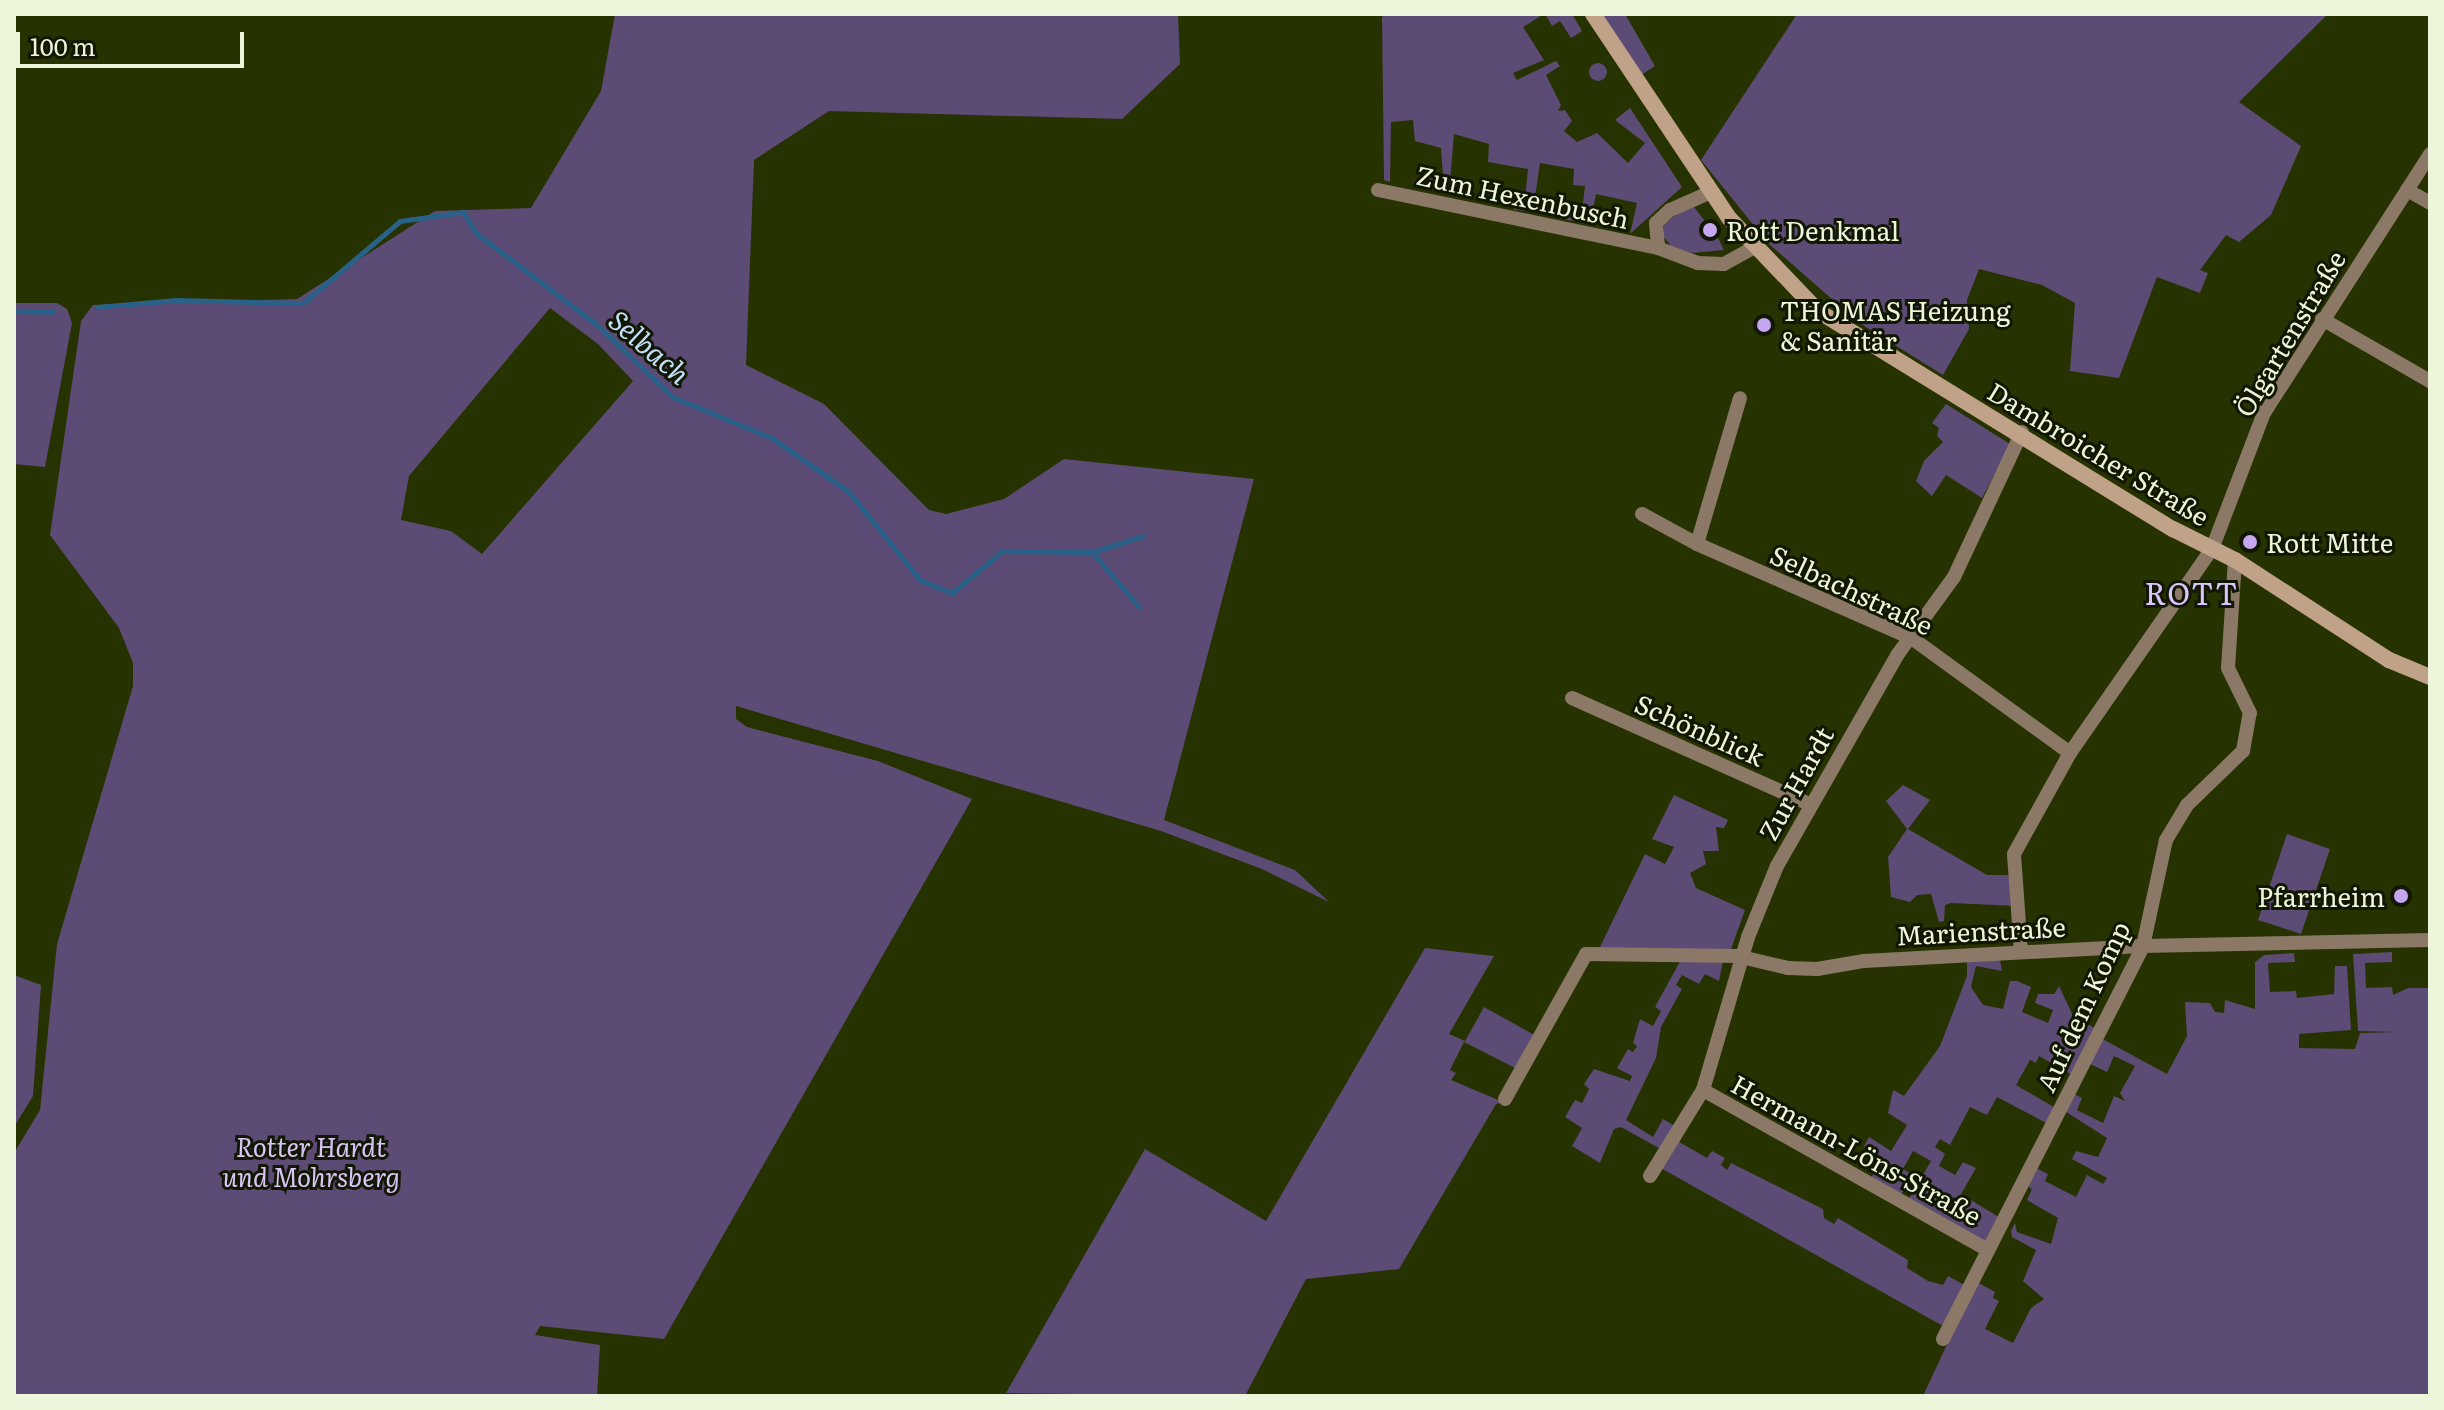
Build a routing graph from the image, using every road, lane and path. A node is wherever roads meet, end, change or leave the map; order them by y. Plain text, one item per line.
1 (1593, 14) edge
2 (2430, 154) edge
3 (1378, 190) dead end
4 (2407, 190) junction
5 (1711, 192) junction
6 (2430, 203) edge
7 (1755, 247) junction
8 (1658, 248) junction
9 (2322, 319) junction
10 (2430, 381) edge
11 (1740, 398) dead end
12 (2022, 432) junction
13 (1642, 514) dead end
14 (1697, 544) junction
15 (2212, 549) junction
16 (2235, 560) junction
17 (1913, 639) junction
18 (2430, 677) edge
19 (1572, 698) dead end
20 (2070, 753) junction
21 (1809, 804) junction
22 (2430, 940) edge
23 (2143, 946) junction
24 (2021, 952) junction
25 (1746, 959) junction
26 (1703, 1090) junction
27 (1505, 1099) dead end
28 (1650, 1176) dead end
29 (1988, 1250) junction
30 (1943, 1339) dead end

1 - 5 street, Dambroicher Straße
2 - 4 street, Ölgartenstraße
3 - 8 street, Zum Hexenbusch
4 - 6 street
4 - 9 street, Ölgartenstraße
5 - 7 street, Dambroicher Straße
5 - 8 street, Zum Hexenbusch
7 - 8 street, Zum Hexenbusch
7 - 12 street, Dambroicher Straße
9 - 10 street
9 - 15 street, Ölgartenstraße
11 - 14 street
12 - 15 street, Dambroicher Straße
12 - 17 street, Zur Hardt
13 - 14 street, Selbachstraße
14 - 17 street, Selbachstraße
15 - 16 street, Dambroicher Straße
15 - 20 street, Ölgartenstraße
16 - 18 street, Dambroicher Straße
16 - 23 street, Auf dem Komp
17 - 20 street, Selbachstraße
17 - 21 street, Zur Hardt
19 - 21 street, Schönblick
20 - 24 street, Ölgartenstraße
21 - 25 street, Zur Hardt
22 - 23 street, Marienstraße
23 - 24 street, Marienstraße
23 - 29 street, Auf dem Komp
24 - 25 street, Marienstraße
25 - 26 street, Zur Hardt
25 - 27 street, Marienstraße
26 - 28 street, Zur Hardt
26 - 29 street, Hermann-Löns-Straße
29 - 30 street, Auf dem Komp

